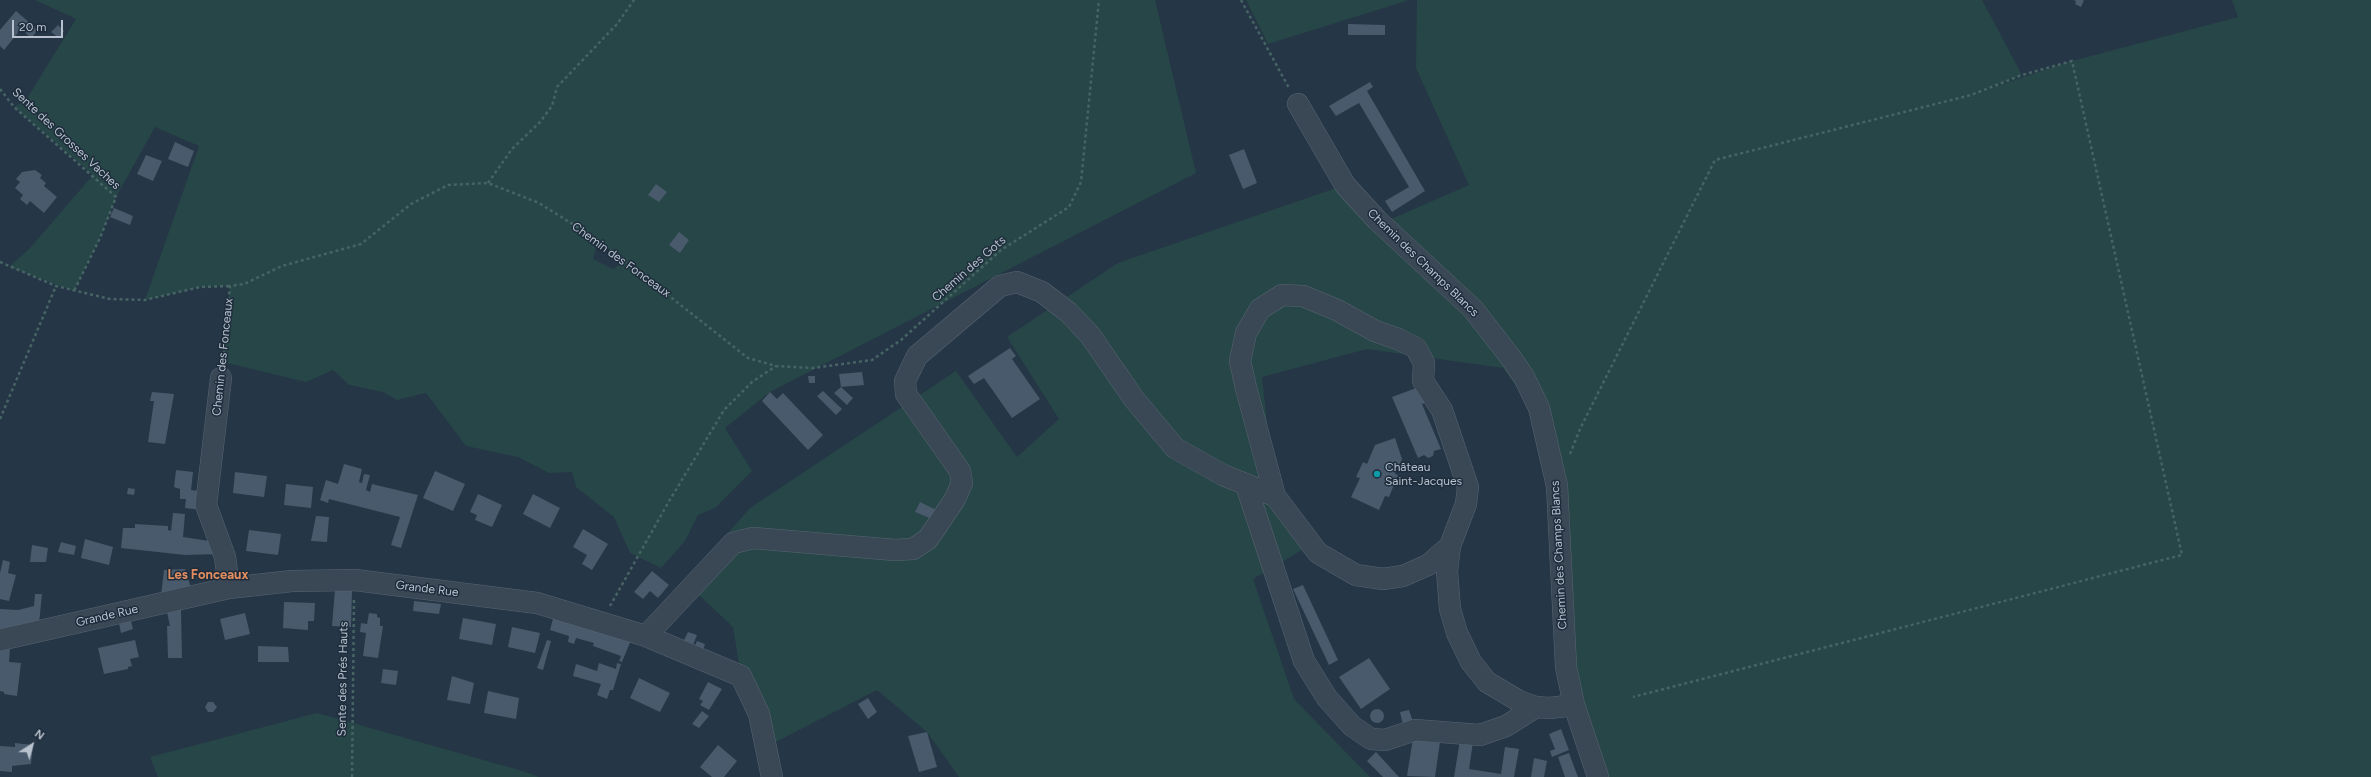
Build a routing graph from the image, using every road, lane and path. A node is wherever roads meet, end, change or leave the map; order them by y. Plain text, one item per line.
1 (634, 0) edge
2 (1099, 0) edge
3 (1240, 0) edge
4 (0, 89) edge
5 (1298, 104) joint
6 (488, 183) junction
7 (0, 262) edge
8 (56, 286) junction
9 (230, 286) junction
10 (74, 291) junction
11 (776, 366) junction
12 (221, 378) joint
13 (0, 419) edge
14 (1568, 457) dead end
15 (1246, 485) junction
16 (1275, 496) junction
17 (1450, 546) junction
18 (355, 580) junction
19 (229, 588) junction
20 (603, 622) junction
21 (646, 636) junction
22 (0, 640) edge
23 (1633, 697) dead end
24 (1574, 705) junction
25 (1536, 707) junction
26 (352, 777) edge
27 (772, 777) edge
28 (1598, 777) edge

1 - 6 path
2 - 11 path, Chemin des Gots
3 - 5 path
4 - 10 path, Sente des Grosses Vaches
5 - 24 street, Chemin des Champs Blancs
6 - 9 path, Chemin des Fonceaux
6 - 11 path, Chemin des Fonceaux
7 - 8 path
8 - 10 path
8 - 13 path
9 - 10 path
9 - 12 path, Chemin des Fonceaux
11 - 20 path
12 - 19 street, Chemin des Fonceaux
14 - 23 path
15 - 16 street
15 - 21 street
15 - 25 street
16 - 17 street
16 - 17 street
17 - 25 street
18 - 19 street, Grande Rue
18 - 20 street, Grande Rue
18 - 26 path, Sente des Prés Hauts
19 - 22 street, Grande Rue
20 - 21 street, Grande Rue
21 - 27 street, Grande Rue
24 - 25 street
24 - 28 street, Chemin des Champs Blancs

